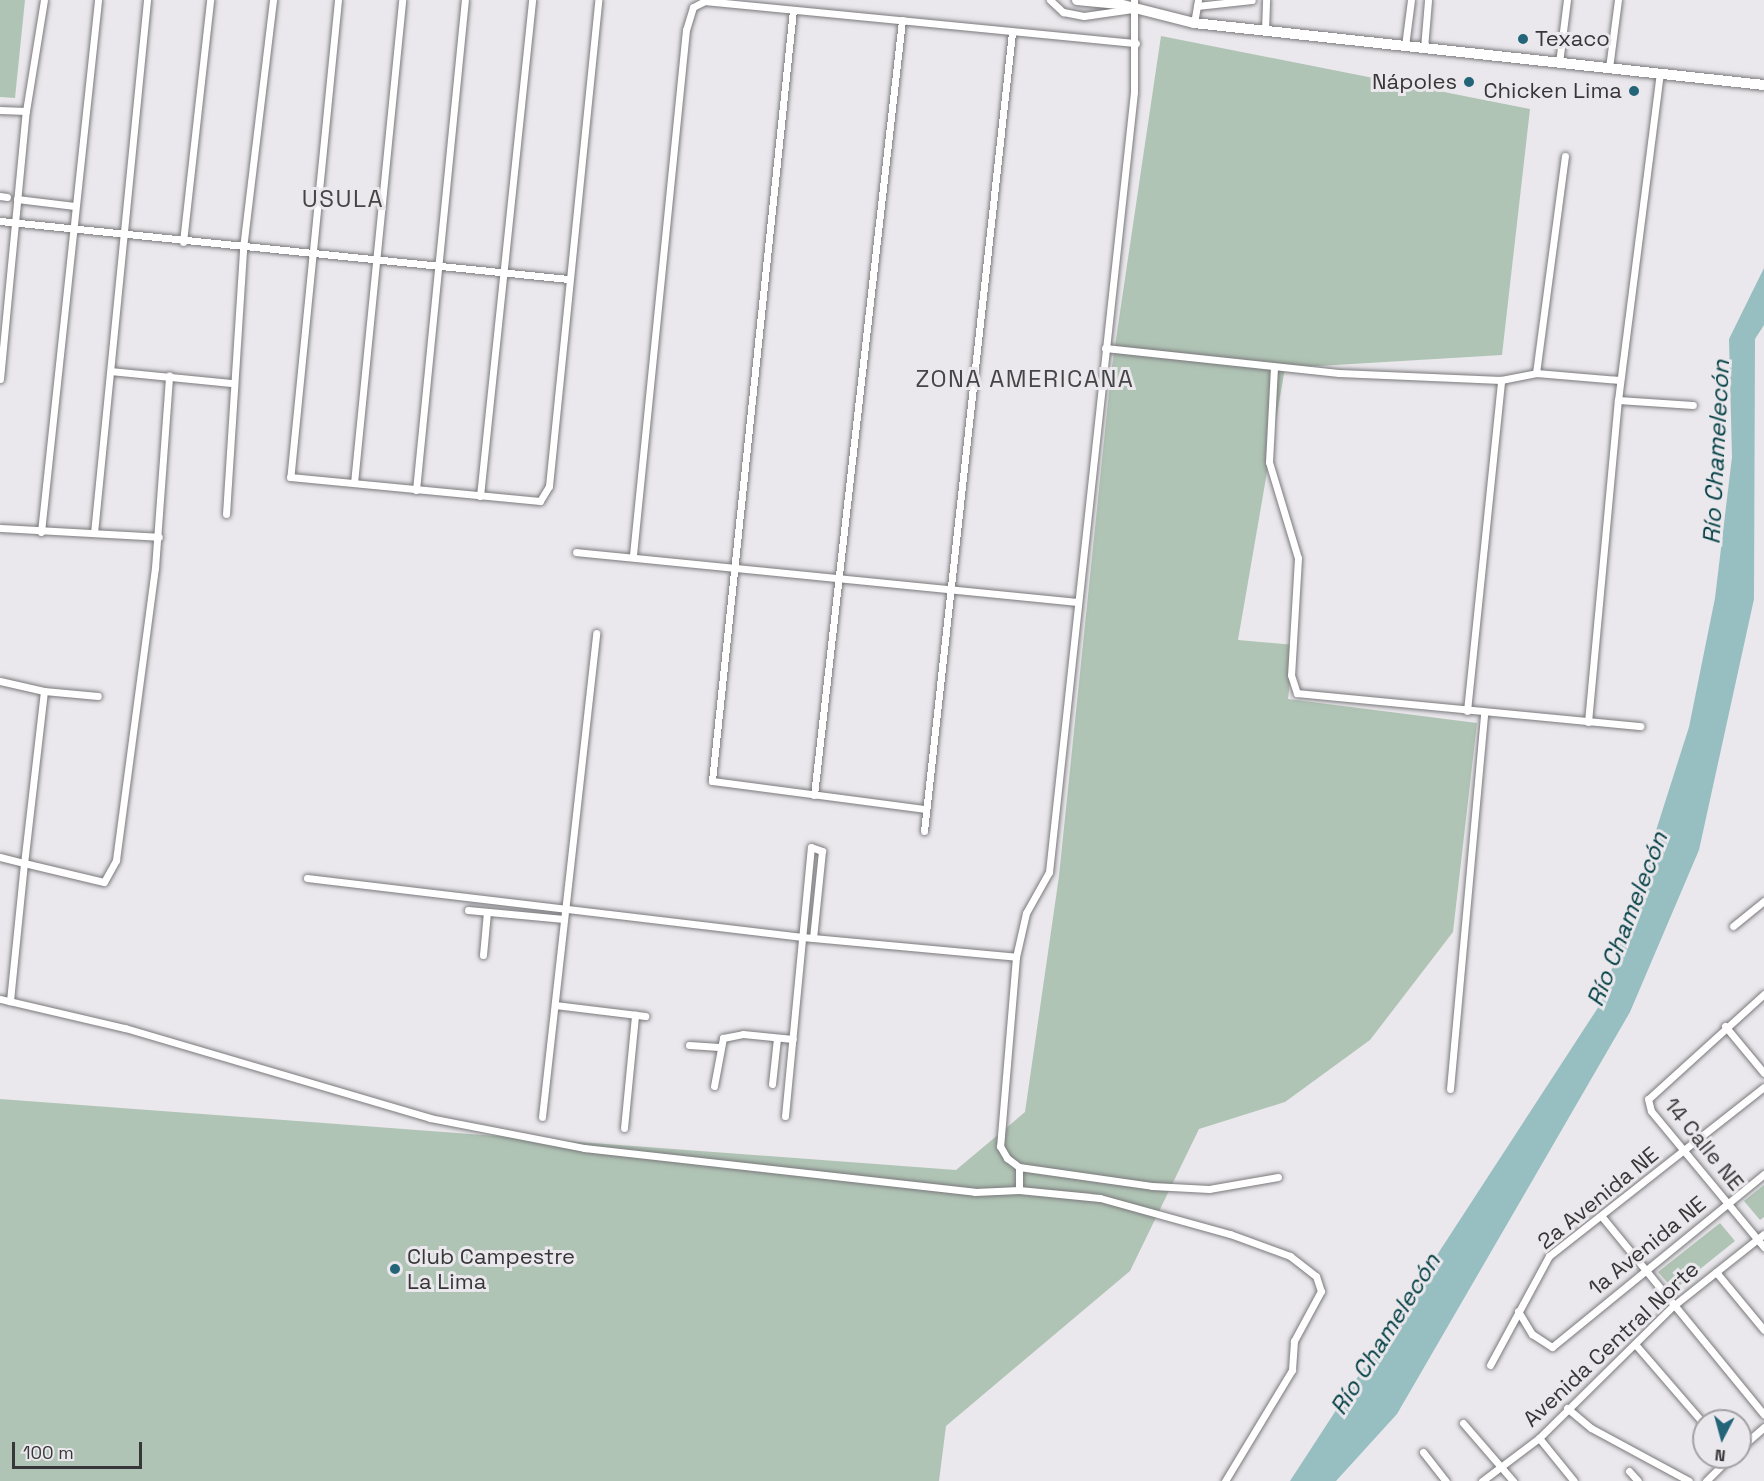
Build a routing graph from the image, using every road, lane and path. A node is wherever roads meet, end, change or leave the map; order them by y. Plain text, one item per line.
1 (44, 0) edge
2 (98, 0) edge
3 (147, 0) edge
4 (210, 0) edge
5 (273, 0) edge
6 (338, 0) edge
7 (402, 0) edge
8 (465, 0) edge
9 (532, 0) edge
10 (598, 0) edge
11 (1050, 0) edge
12 (1077, 0) edge
13 (1252, 0) edge
14 (1266, 0) edge
15 (1411, 0) edge
16 (1428, 0) edge
17 (1567, 0) edge
18 (1618, 0) edge
19 (1198, 3) edge
20 (1134, 4) edge
21 (793, 10) junction
22 (902, 20) junction
23 (1194, 23) junction
24 (1265, 31) junction
25 (1012, 32) junction
26 (1136, 43) junction
27 (1405, 46) junction
28 (1424, 48) junction
29 (1559, 63) junction
30 (1608, 68) junction
31 (1660, 74) junction
32 (1764, 86) edge
33 (0, 110) edge
34 (26, 111) junction
35 (1565, 156) dead end
36 (17, 199) junction
37 (75, 206) junction
38 (0, 221) edge
39 (15, 223) junction
40 (72, 230) junction
41 (124, 236) junction
42 (183, 242) junction
43 (243, 248) junction
44 (310, 254) junction
45 (374, 261) junction
46 (438, 268) junction
47 (502, 275) junction
48 (568, 279) junction
49 (1105, 348) junction
50 (1, 357) edge
51 (1274, 367) junction
52 (111, 371) junction
53 (1536, 373) junction
54 (169, 376) junction
55 (0, 379) edge
56 (1500, 380) junction
57 (1620, 380) junction
58 (232, 383) junction
59 (1618, 400) junction
60 (1693, 405) dead end
61 (354, 483) junction
62 (416, 490) junction
63 (480, 496) junction
64 (226, 514) dead end
65 (0, 528) edge
66 (41, 532) junction
67 (94, 533) junction
68 (159, 537) junction
69 (576, 552) dead end
70 (633, 555) junction
71 (731, 564) junction
72 (839, 575) junction
73 (952, 586) junction
74 (1077, 602) junction
75 (596, 633) dead end
76 (0, 681) edge
77 (44, 691) junction
78 (98, 696) dead end
79 (1467, 711) junction
80 (1484, 713) junction
81 (1587, 722) junction
82 (1640, 726) dead end
83 (814, 795) junction
84 (926, 809) junction
85 (924, 831) dead end
86 (0, 857) edge
87 (24, 863) junction
88 (307, 878) dead end
89 (1764, 901) edge
90 (468, 910) dead end
91 (565, 910) junction
92 (488, 912) junction
93 (564, 920) junction
94 (1733, 926) dead end
95 (802, 938) junction
96 (813, 938) junction
97 (483, 955) dead end
98 (1016, 957) junction
99 (1764, 994) edge
100 (0, 999) edge
101 (10, 1001) junction
102 (555, 1005) junction
103 (635, 1015) junction
104 (645, 1016) dead end
105 (1725, 1026) junction
106 (777, 1038) junction
107 (793, 1039) junction
108 (689, 1045) dead end
109 (719, 1047) junction
110 (1764, 1073) edge
111 (772, 1084) dead end
112 (714, 1086) dead end
113 (1764, 1087) edge
114 (1450, 1089) dead end
115 (785, 1116) dead end
116 (542, 1118) dead end
117 (624, 1128) dead end
118 (1685, 1151) junction
119 (1019, 1167) junction
120 (1764, 1174) edge
121 (1278, 1177) dead end
122 (1019, 1190) junction
123 (1728, 1204) junction
124 (1602, 1218) junction
125 (1764, 1234) edge
126 (1757, 1239) junction
127 (1764, 1247) edge
128 (1642, 1272) junction
129 (1716, 1272) junction
130 (1673, 1306) junction
131 (1518, 1311) junction
132 (1764, 1330) edge
133 (1635, 1344) junction
134 (1490, 1365) dead end
135 (1567, 1407) junction
136 (1692, 1410) edge
137 (1764, 1414) edge
138 (1463, 1423) dead end
139 (1764, 1427) edge
140 (1539, 1438) junction
141 (1752, 1438) edge
142 (1423, 1452) dead end
143 (1500, 1465) junction
144 (1718, 1469) edge
145 (1629, 1471) dead end
146 (1225, 1481) edge
147 (1446, 1481) edge
148 (1482, 1481) edge
149 (1513, 1481) edge
150 (1574, 1481) edge
151 (1638, 1481) edge
152 (1689, 1481) edge
153 (1706, 1481) edge

1 - 34 street
2 - 37 street
3 - 41 street
4 - 42 street
5 - 43 street
6 - 44 street
7 - 45 street
8 - 46 street
9 - 47 street
10 - 48 street
11 - 20 street
12 - 20 street
13 - 19 street
14 - 24 street
15 - 27 street
16 - 28 street
17 - 29 street
18 - 30 street
19 - 23 street
20 - 23 street
20 - 26 street
21 - 22 street
21 - 70 street
21 - 71 street
22 - 25 street
22 - 72 street
23 - 24 street
24 - 27 street
25 - 26 street
25 - 73 street
26 - 49 street
27 - 28 street
28 - 29 street
29 - 30 street
30 - 31 street
31 - 32 street
31 - 57 street
33 - 34 street
34 - 36 street
35 - 53 street
36 - 37 street
36 - 39 street
37 - 40 street
38 - 39 street
39 - 40 street
39 - 50 street
40 - 41 street
40 - 66 street
41 - 42 street
41 - 52 street
42 - 43 street
43 - 44 street
43 - 58 street
44 - 45 street
44 - 61 street
45 - 46 street
45 - 61 street
46 - 47 street
46 - 62 street
47 - 48 street
47 - 63 street
48 - 63 street
49 - 51 street
49 - 74 street
50 - 55 street
51 - 56 street
51 - 79 street
52 - 54 street
52 - 67 street
53 - 56 street
53 - 57 street
54 - 58 street
54 - 68 street
56 - 79 street
57 - 59 street
58 - 64 street
59 - 60 street
59 - 81 street
61 - 62 street
62 - 63 street
65 - 66 street
66 - 67 street
67 - 68 street
68 - 87 street
69 - 70 street
70 - 71 street
71 - 72 street
71 - 83 street
72 - 73 street
72 - 83 street
73 - 74 street
73 - 84 street
74 - 98 street
75 - 91 street
76 - 77 street
77 - 78 street
77 - 87 street
79 - 80 street
80 - 81 street
80 - 114 street
81 - 82 street
83 - 84 street
84 - 85 street
86 - 87 street
87 - 101 street
88 - 91 street
89 - 94 street
90 - 92 street
91 - 93 street
91 - 95 street
92 - 93 street
92 - 97 street
93 - 102 street
95 - 96 street
95 - 96 street
95 - 107 street
96 - 98 street
98 - 119 street
99 - 105 street
100 - 101 street
101 - 122 street
102 - 103 street
102 - 116 street
103 - 104 street
103 - 117 street
105 - 110 street
105 - 118 street, 14 Calle NE
106 - 107 street
106 - 109 street
106 - 111 street
107 - 115 street
108 - 109 street
109 - 112 street
113 - 118 street, 2a Avenida NE
118 - 123 street, 14 Calle NE
118 - 124 street, 2a Avenida NE
119 - 121 street
119 - 122 street
120 - 123 street, 1a Avenida NE
122 - 146 street
123 - 126 street, 14 Calle NE
123 - 128 street, 1a Avenida NE
124 - 128 street
124 - 131 street, 2a Avenida NE
125 - 126 street, Avenida Central Norte
126 - 127 street, 14 Calle NE
126 - 129 street, Avenida Central Norte
128 - 130 street
128 - 131 street, 1a Avenida NE
129 - 130 street, Avenida Central Norte
129 - 132 street
130 - 133 street, Avenida Central Norte
130 - 137 street
131 - 134 street, 2a Avenida NE
133 - 135 street, Avenida Central Norte
133 - 136 street
135 - 140 street, Avenida Central Norte
135 - 152 street
138 - 143 street
139 - 141 street
140 - 143 street, Avenida Central Norte
140 - 150 street
142 - 147 street
143 - 148 street, Avenida Central Norte
143 - 149 street
144 - 153 street
145 - 151 street

